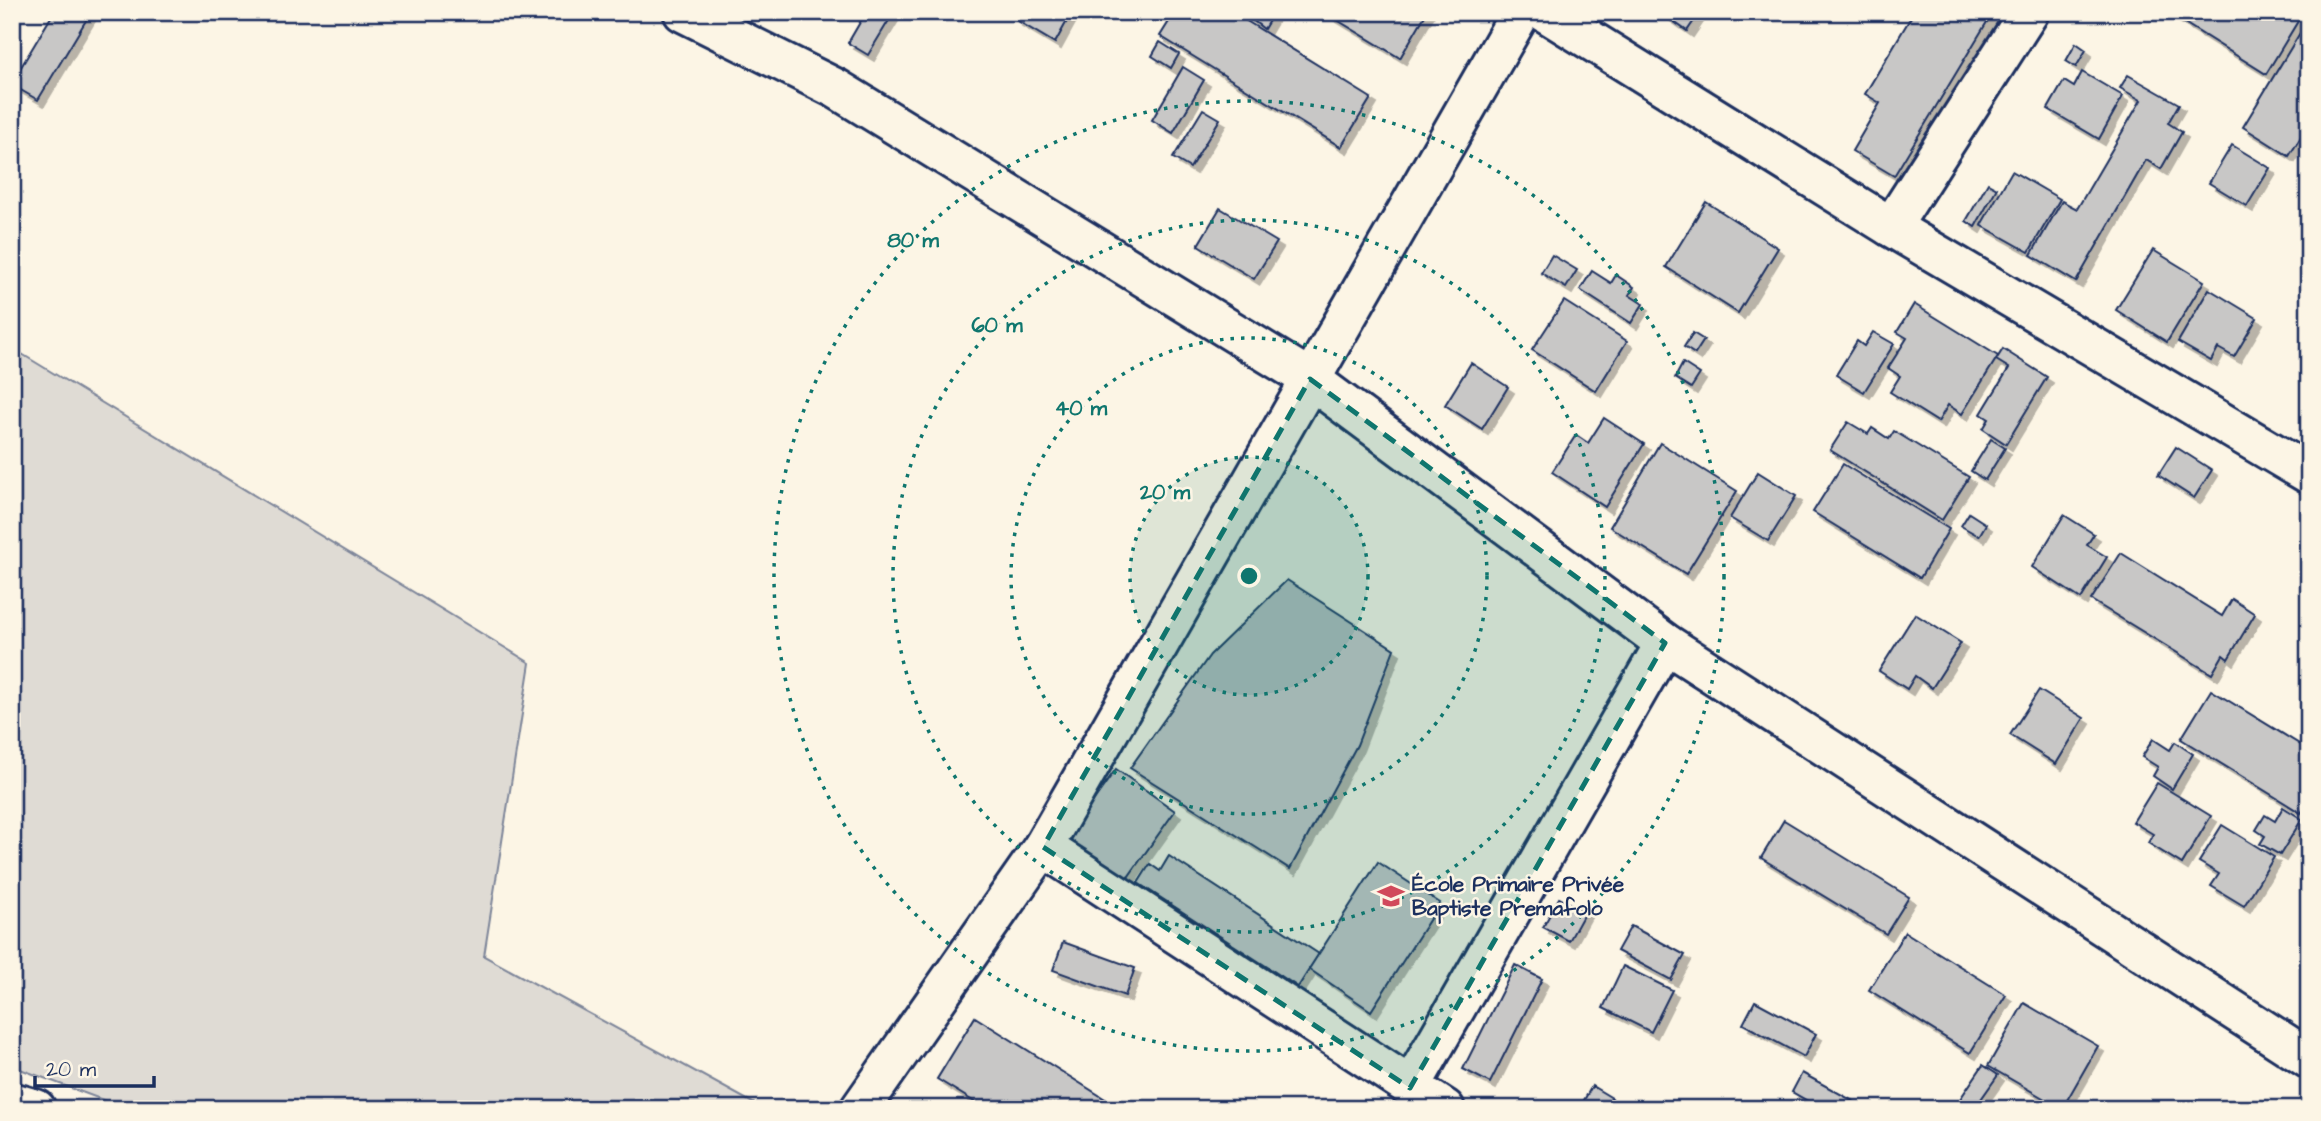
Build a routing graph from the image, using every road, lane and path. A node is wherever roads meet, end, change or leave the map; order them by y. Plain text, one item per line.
1 (682, 12) edge
2 (1521, 12) edge
3 (1545, 12) edge
4 (2029, 12) edge
5 (1891, 227) junction
6 (1310, 379) junction
7 (2305, 464) edge
8 (1665, 643) junction
9 (1043, 848) junction
10 (2309, 1059) edge
11 (1410, 1088) junction
12 (12, 1102) edge
13 (36, 1109) edge
14 (860, 1109) edge
15 (1445, 1109) edge

1 - 6 street
2 - 6 street
3 - 5 street
4 - 5 street
5 - 7 street
6 - 8 street
6 - 9 street
8 - 10 street
8 - 11 street
9 - 11 street
9 - 14 street
11 - 15 street
12 - 13 street

